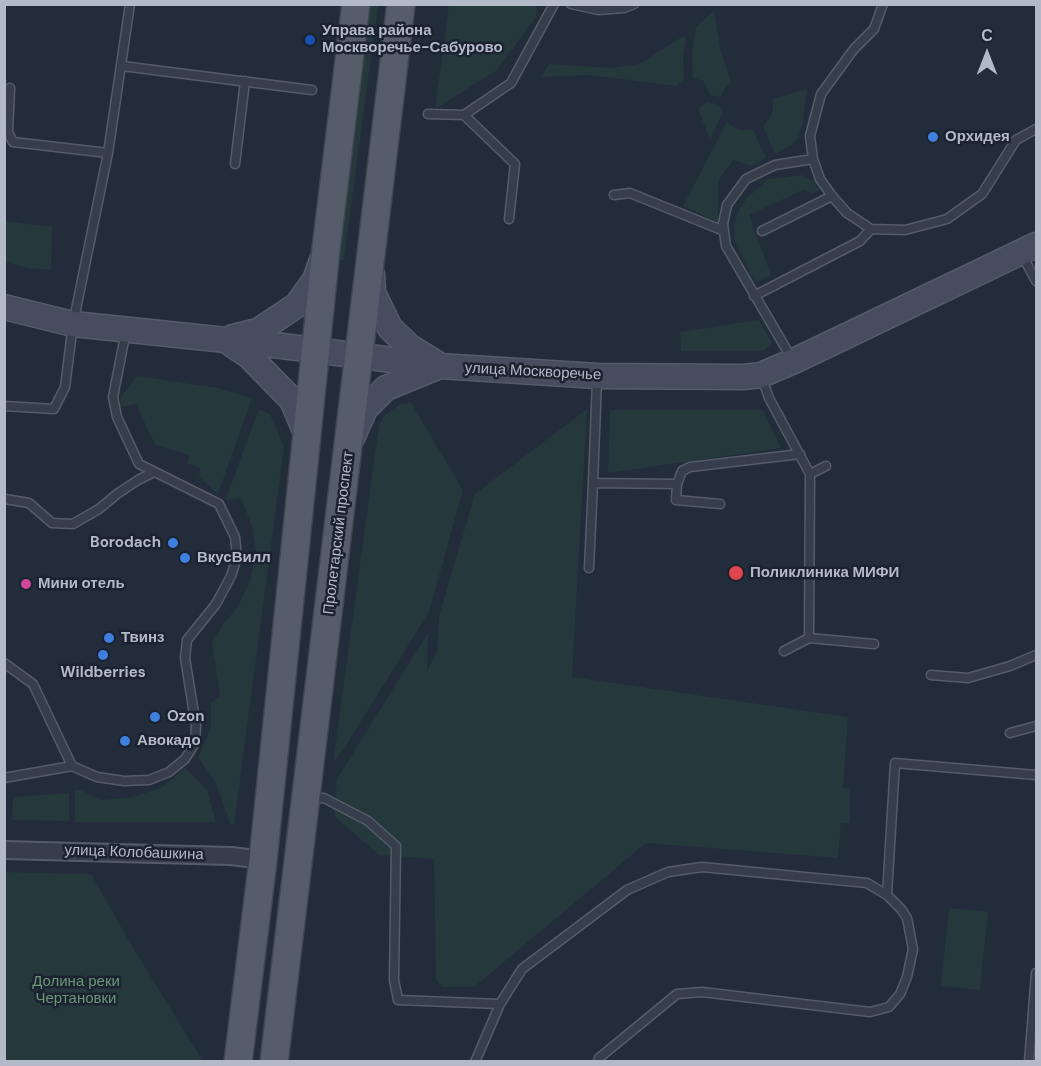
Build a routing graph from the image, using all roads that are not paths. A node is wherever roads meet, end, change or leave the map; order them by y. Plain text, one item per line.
1 (130, 4) edge
2 (356, 4) edge
3 (401, 4) edge
4 (554, 4) edge
5 (571, 4) edge
6 (634, 4) edge
7 (883, 4) edge
8 (122, 66) junction
9 (245, 81) junction
10 (10, 88) dead end
11 (312, 90) dead end
12 (428, 114) dead end
13 (464, 115) junction
14 (1036, 129) edge
15 (108, 153) junction
16 (813, 159) junction
17 (235, 164) dead end
18 (615, 195) dead end
19 (832, 196) junction
20 (509, 219) dead end
21 (871, 229) junction
22 (724, 231) junction
23 (762, 231) dead end
24 (326, 249) junction
25 (1029, 249) edge
26 (370, 254) junction
27 (1036, 281) edge
28 (754, 296) junction
29 (4, 307) edge
30 (74, 324) junction
31 (126, 330) junction
32 (225, 340) junction
33 (316, 350) junction
34 (359, 355) junction
35 (794, 361) junction
36 (440, 366) junction
37 (761, 375) junction
38 (597, 376) junction
39 (4, 406) edge
40 (308, 438) junction
41 (349, 443) junction
42 (800, 454) junction
43 (826, 466) dead end
44 (154, 472) junction
45 (810, 474) junction
46 (593, 483) junction
47 (677, 484) junction
48 (5, 499) edge
49 (720, 504) dead end
50 (589, 568) dead end
51 (809, 638) junction
52 (874, 645) dead end
53 (784, 651) dead end
54 (1036, 655) edge
55 (4, 663) edge
56 (931, 675) dead end
57 (1036, 726) edge
58 (1010, 733) dead end
59 (72, 766) junction
60 (1036, 776) edge
61 (4, 778) edge
62 (307, 799) junction
63 (4, 850) edge
64 (264, 860) junction
65 (887, 895) junction
66 (1036, 974) edge
67 (500, 1004) junction
68 (238, 1062) edge
69 (274, 1062) edge
70 (475, 1062) edge
71 (598, 1062) edge
72 (1029, 1062) edge

1 - 8 lane
2 - 24 main road
3 - 26 main road, Пролетарский проспект
4 - 13 lane
5 - 6 lane
7 - 16 lane
8 - 9 lane
8 - 15 lane
9 - 11 lane
9 - 17 lane
10 - 15 lane
12 - 13 lane
13 - 20 lane
14 - 21 lane
15 - 30 lane
16 - 19 lane
16 - 22 lane
18 - 22 lane
19 - 21 lane
19 - 23 lane
21 - 28 lane
22 - 28 lane
24 - 32 main road
24 - 33 main road
25 - 27 lane
25 - 35 main road, улица Москворечье
26 - 34 main road, Пролетарский проспект
26 - 36 main road
28 - 35 lane
29 - 30 main road, улица Москворечье
30 - 31 main road, улица Москворечье
30 - 39 lane
31 - 32 main road, улица Москворечье
31 - 44 lane
32 - 33 main road, улица Москворечье
32 - 40 main road
33 - 34 main road, улица Москворечье
33 - 40 main road
34 - 36 main road, улица Москворечье
34 - 41 main road, Пролетарский проспект
35 - 37 main road, улица Москворечье
36 - 38 main road, улица Москворечье
36 - 41 main road
37 - 38 main road, улица Москворечье
37 - 42 lane
38 - 46 lane
40 - 64 main road
41 - 62 main road, Пролетарский проспект
42 - 45 lane
42 - 47 lane
43 - 45 lane
44 - 48 lane
44 - 59 lane
45 - 51 lane
46 - 47 lane
46 - 50 lane
47 - 49 lane
51 - 52 lane
51 - 53 lane
54 - 56 lane
55 - 59 lane
57 - 58 lane
59 - 61 lane
60 - 65 lane
62 - 67 lane
62 - 69 main road, Пролетарский проспект
63 - 64 street, улица Колобашкина
64 - 68 main road
65 - 67 lane
65 - 71 lane
66 - 72 lane
67 - 70 lane

